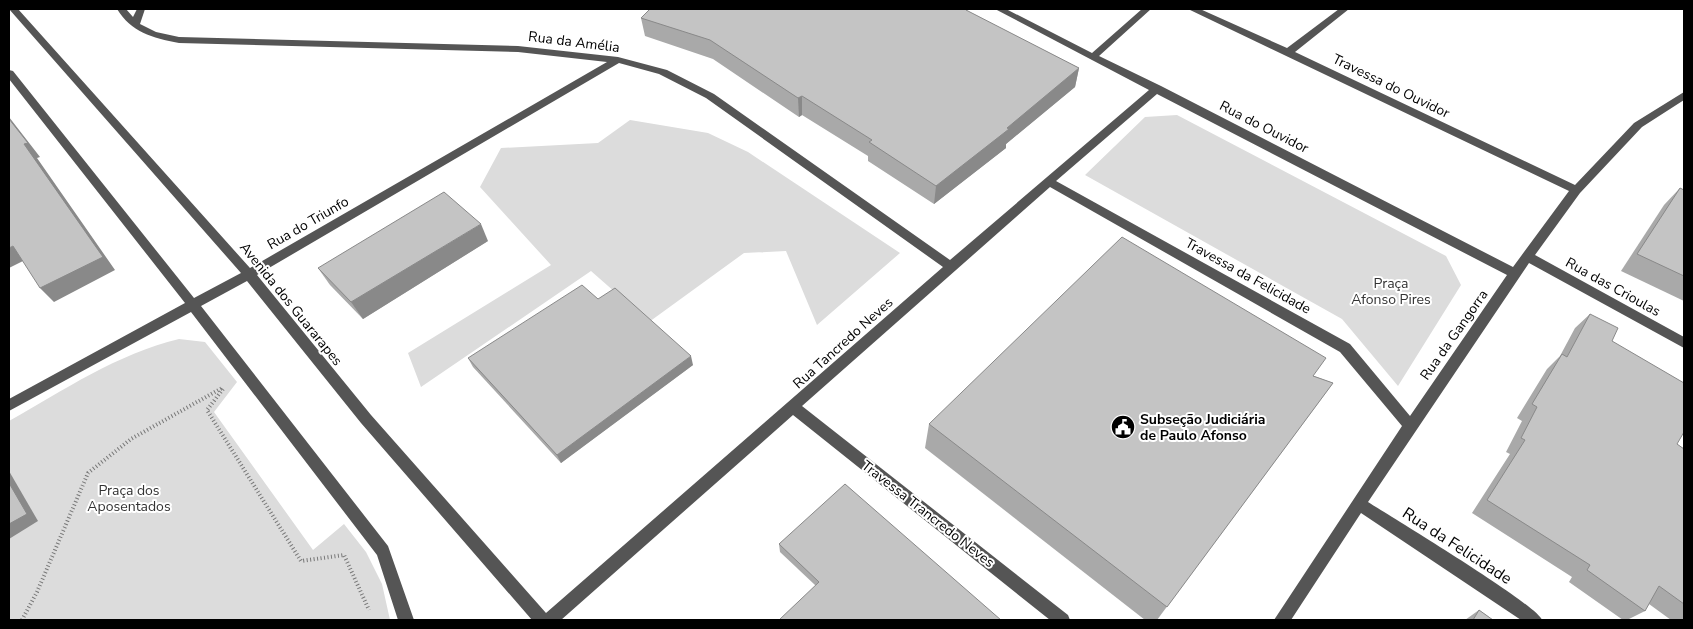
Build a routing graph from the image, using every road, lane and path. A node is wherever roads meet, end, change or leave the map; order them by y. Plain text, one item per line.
1 (13, 9) edge
2 (121, 9) edge
3 (141, 9) edge
4 (999, 9) edge
5 (1147, 9) edge
6 (1193, 9) edge
7 (1345, 9) edge
8 (135, 26) junction
9 (1288, 52) junction
10 (1094, 56) junction
11 (618, 60) junction
12 (9, 73) edge
13 (1157, 88) junction
14 (1684, 95) edge
15 (1048, 181) junction
16 (1576, 190) junction
17 (1528, 256) junction
18 (951, 267) junction
19 (1515, 273) junction
20 (249, 274) junction
21 (193, 305) junction
22 (1684, 343) edge
23 (9, 405) edge
24 (794, 408) junction
25 (1410, 426) junction
26 (1359, 504) junction
27 (372, 617) dead end
28 (22, 620) edge
29 (406, 620) edge
30 (542, 620) edge
31 (550, 620) edge
32 (1062, 620) edge
33 (1282, 620) edge
34 (1534, 620) edge

1 - 20 street, Avenida dos Guararapes
2 - 8 street
3 - 8 street
4 - 10 street, Rua do Ouvidor
5 - 10 street
6 - 9 street, Travessa do Ouvidor
7 - 9 street
8 - 11 street, Rua da Amélia
9 - 16 street, Travessa do Ouvidor
10 - 13 street, Rua do Ouvidor
11 - 18 street, Rua da Amélia
11 - 20 street, Rua do Triunfo
12 - 21 street
13 - 15 street, Rua Tancredo Neves
13 - 19 street, Rua do Ouvidor
14 - 16 street, Rua da Gangorra
15 - 18 street, Rua Tancredo Neves
15 - 25 street, Travessa da Felicidade
16 - 17 street, Rua da Gangorra
17 - 19 street, Rua da Gangorra
17 - 22 street, Rua das Crioulas
18 - 24 street, Rua Tancredo Neves
19 - 25 street, Rua da Gangorra
20 - 21 street, Rua do Triunfo
20 - 30 street, Avenida dos Guararapes
21 - 23 street, Rua do Triunfo
21 - 29 street
24 - 31 street, Rua Tancredo Neves
24 - 32 street, Travessa Trancredo Neves
25 - 26 street, Rua da Gangorra
26 - 33 street, Rua da Gangorra
26 - 34 street, Rua da Felicidade
27 - 28 path

